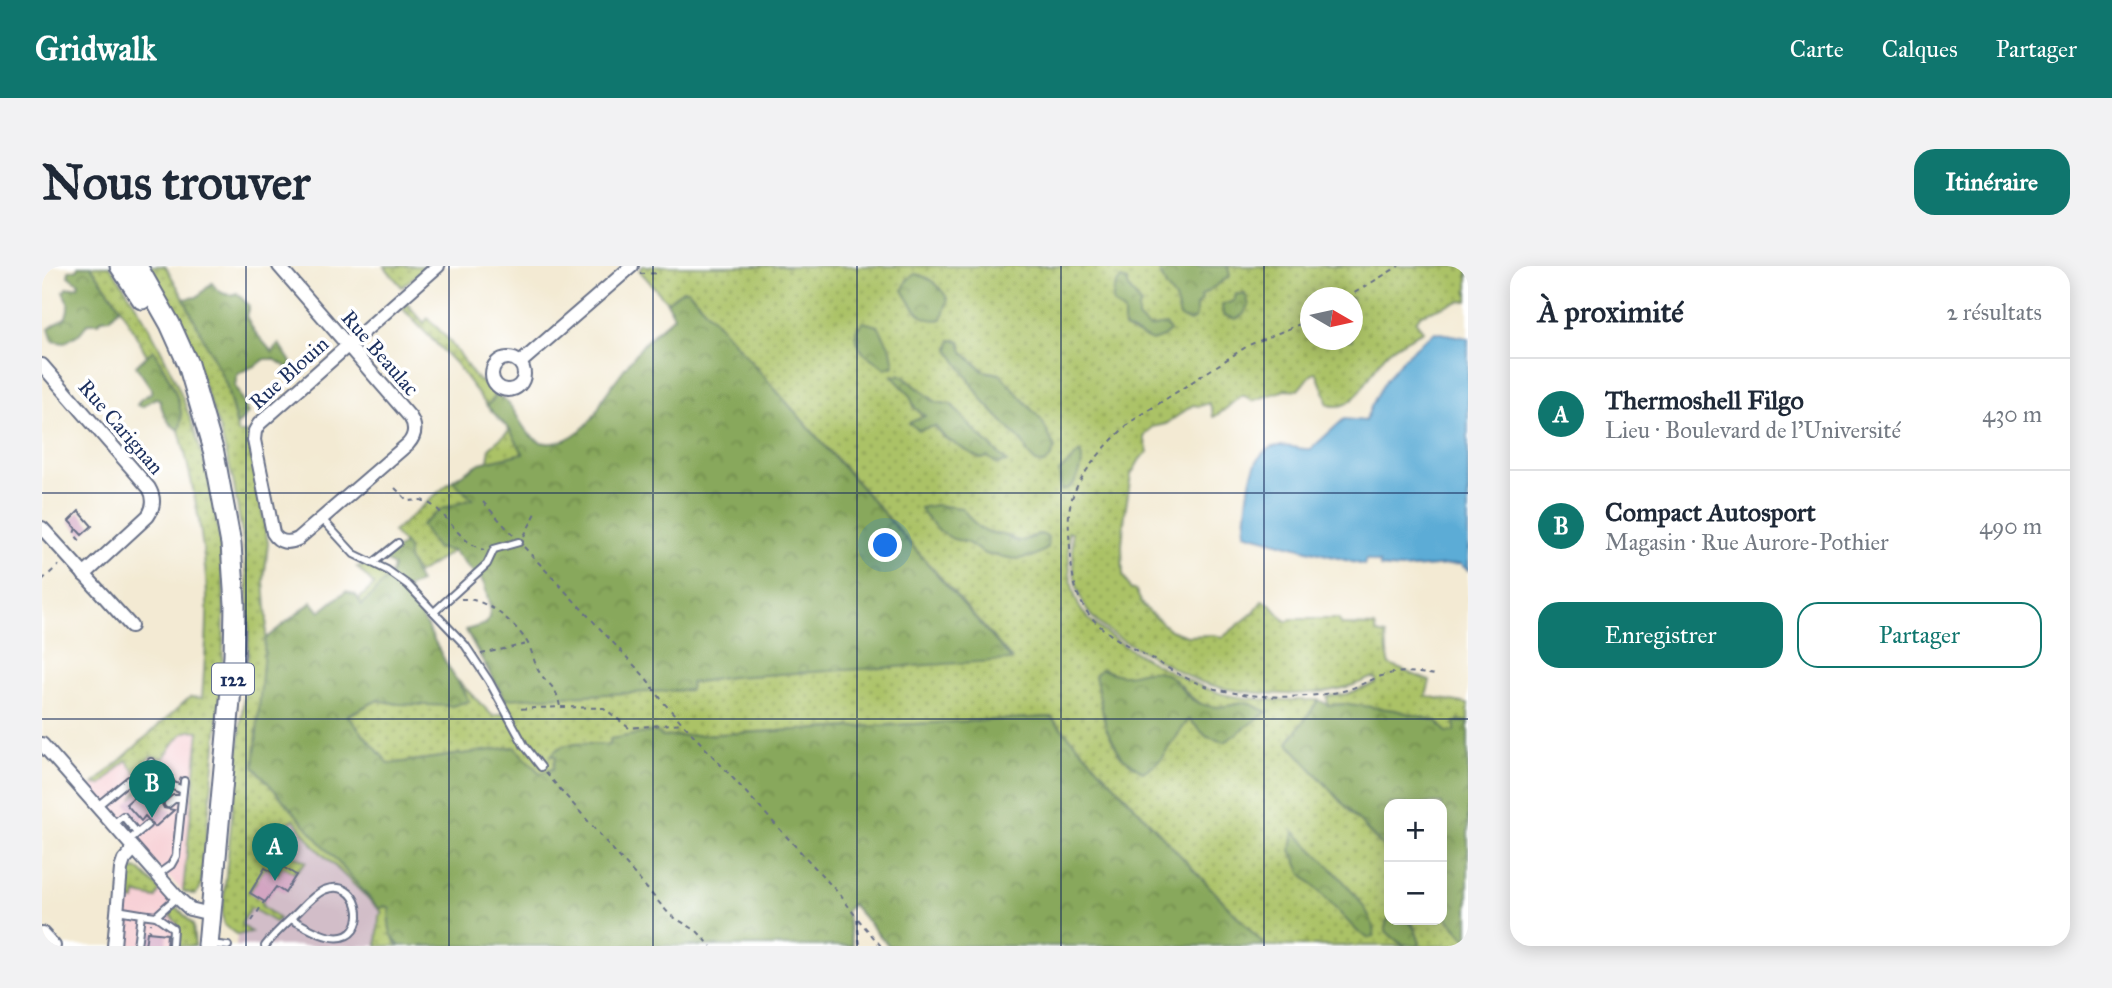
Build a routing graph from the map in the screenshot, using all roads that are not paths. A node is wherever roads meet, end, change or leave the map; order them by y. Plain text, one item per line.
1 (120, 266) edge
2 (136, 266) edge
3 (279, 266) edge
4 (439, 266) edge
5 (635, 270) edge
6 (348, 346) junction
7 (520, 363) dead end
8 (42, 365) edge
9 (203, 415) junction
10 (322, 519) junction
11 (42, 528) edge
12 (284, 542) joint
13 (519, 542) road end
14 (398, 543) dead end
15 (373, 563) junction
16 (84, 575) junction
17 (434, 612) junction
18 (131, 626) dead end
19 (42, 744) edge
20 (151, 762) dead end
21 (541, 767) road end
22 (129, 779) dead end
23 (184, 781) dead end
24 (183, 790) junction
25 (182, 799) junction
26 (168, 804) dead end
27 (96, 807) junction
28 (135, 814) dead end
29 (127, 821) junction
30 (112, 825) junction
31 (147, 825) dead end
32 (138, 833) junction
33 (130, 846) junction
34 (157, 875) junction
35 (177, 897) junction
36 (117, 910) junction
37 (141, 914) junction
38 (211, 914) junction
39 (156, 916) junction
40 (291, 919) junction
41 (42, 933) edge
42 (172, 944) edge
43 (215, 945) edge
44 (54, 946) edge
45 (114, 946) edge
46 (137, 946) edge
47 (265, 946) edge

1 - 9 main road
2 - 9 main road, 122
3 - 6 street, Rue Beaulac
4 - 6 street, Rue Blouin
5 - 7 street
6 - 10 street, Rue Beaulac
6 - 12 street, Rue Blouin
8 - 16 street, Rue Carignan
9 - 38 main road, 122
10 - 12 street, Rue Beaulac
10 - 15 lane
11 - 16 street
13 - 17 lane
14 - 15 lane
15 - 17 lane
16 - 18 street
17 - 21 lane
19 - 27 street
20 - 24 lane
22 - 27 lane
23 - 24 lane
24 - 25 lane
25 - 26 lane
25 - 34 lane
27 - 30 street
28 - 29 lane
29 - 30 lane
29 - 32 lane
30 - 33 street
31 - 32 lane
32 - 33 lane
33 - 34 street
33 - 36 street
34 - 35 street
35 - 38 street
35 - 39 lane
36 - 37 lane
36 - 45 street
37 - 39 lane
37 - 46 lane
38 - 43 main road, 122
39 - 42 lane
40 - 40 lane
40 - 47 lane
41 - 44 street

